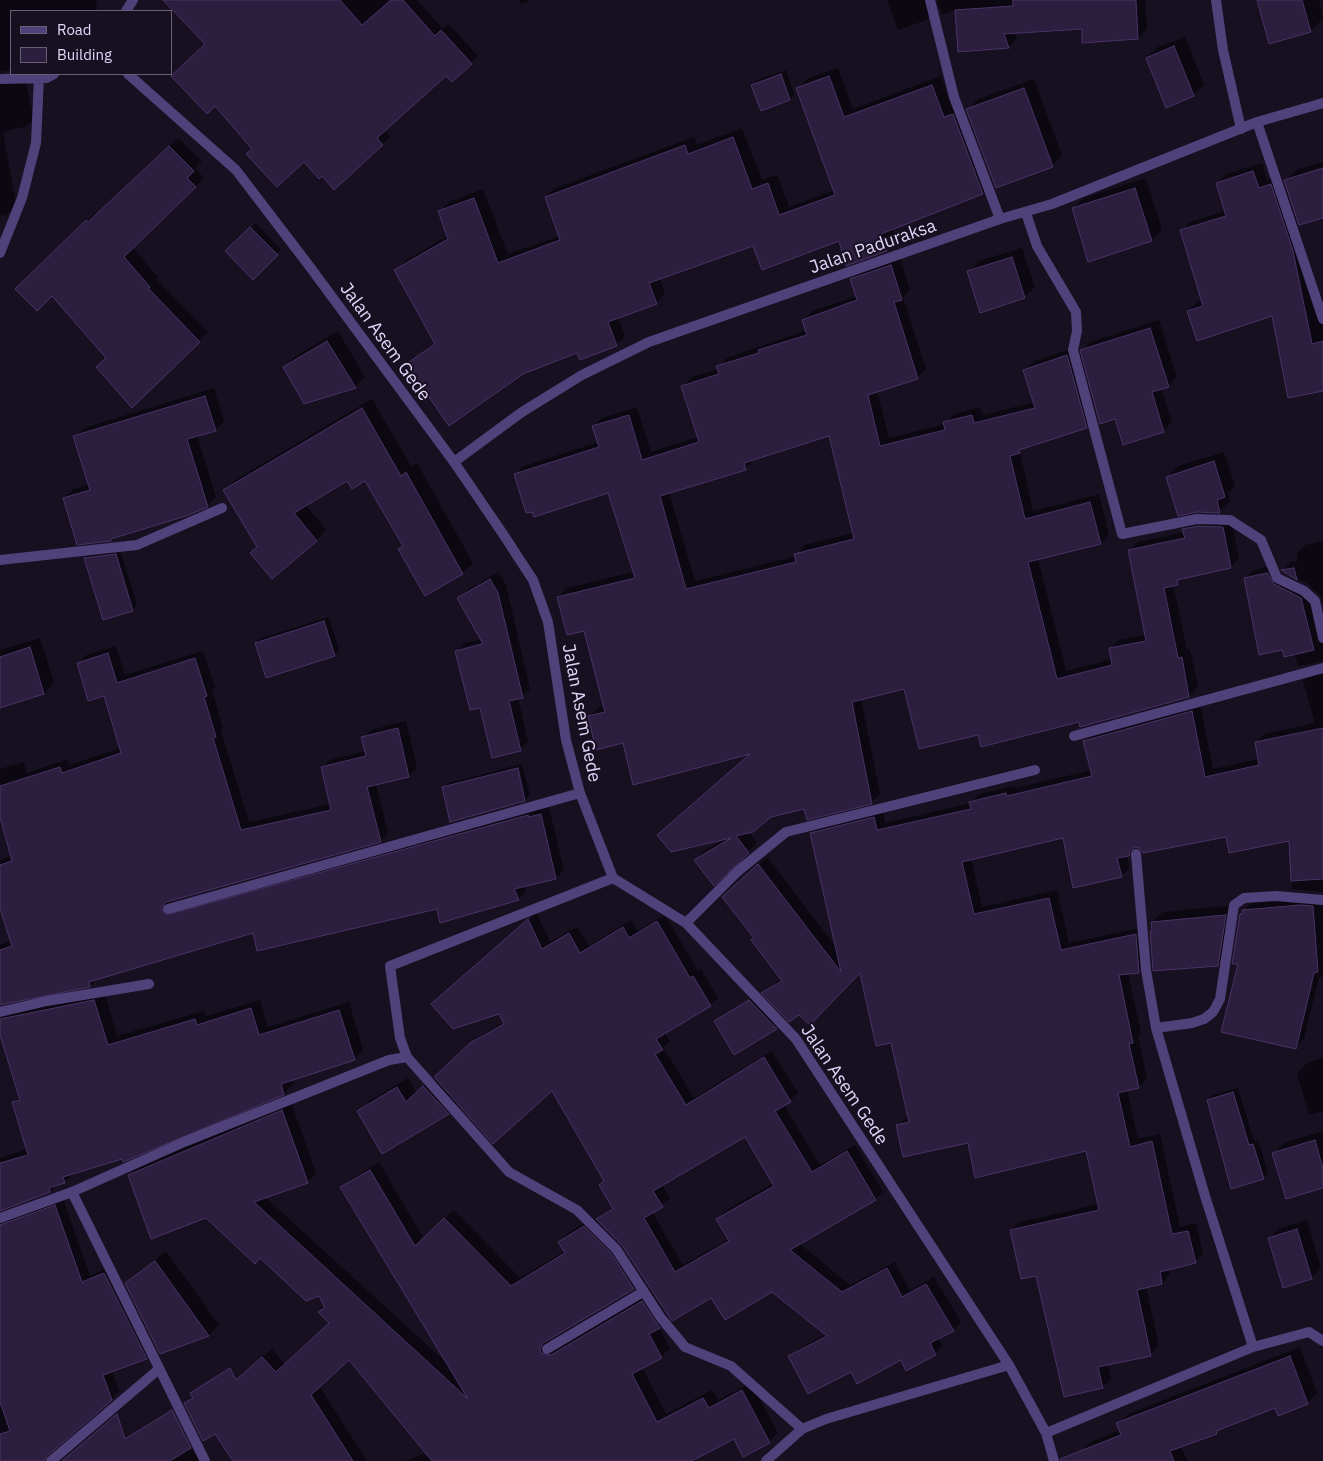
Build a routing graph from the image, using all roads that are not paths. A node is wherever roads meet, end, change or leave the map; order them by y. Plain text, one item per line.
1 (930, 0) edge
2 (1216, 0) edge
3 (52, 75) edge
4 (129, 75) edge
5 (39, 78) junction
6 (0, 79) edge
7 (1323, 103) edge
8 (1257, 122) junction
9 (1241, 129) junction
10 (1026, 213) junction
11 (1000, 220) junction
12 (0, 253) edge
13 (1323, 319) edge
14 (454, 462) junction
15 (222, 508) dead end
16 (0, 560) edge
17 (1323, 638) edge
18 (1323, 668) edge
19 (1074, 736) dead end
20 (1035, 770) dead end
21 (580, 793) junction
22 (1136, 854) dead end
23 (613, 878) junction
24 (1323, 900) edge
25 (168, 909) dead end
26 (686, 923) junction
27 (149, 984) dead end
28 (0, 1012) edge
29 (1156, 1028) junction
30 (407, 1057) junction
31 (72, 1192) junction
32 (0, 1218) edge
33 (643, 1292) junction
34 (1323, 1341) edge
35 (1253, 1347) junction
36 (547, 1349) dead end
37 (1009, 1365) junction
38 (159, 1369) junction
39 (802, 1429) junction
40 (1046, 1433) junction
41 (50, 1461) edge
42 (205, 1461) edge
43 (766, 1461) edge
44 (1054, 1461) edge

1 - 11 street
2 - 9 street
3 - 5 street
4 - 14 street, Jalan Asem Gede
5 - 6 street
5 - 12 street
7 - 8 street, Jalan Paduraksa
8 - 9 street, Jalan Paduraksa
8 - 13 street
9 - 10 street, Jalan Paduraksa
10 - 11 street, Jalan Paduraksa
10 - 17 street
11 - 14 street, Jalan Paduraksa
14 - 21 street, Jalan Asem Gede
15 - 16 street
18 - 19 street
20 - 26 street
21 - 23 street, Jalan Asem Gede
21 - 25 street
22 - 29 street
23 - 26 street, Jalan Asem Gede
23 - 30 street
24 - 29 street
26 - 37 street, Jalan Asem Gede
27 - 28 street
29 - 35 street
30 - 31 street
30 - 33 street
31 - 32 street
31 - 38 street
33 - 36 street
33 - 39 street
34 - 35 street
35 - 40 street
37 - 39 street
37 - 40 street, Jalan Asem Gede
38 - 41 street
38 - 42 street
39 - 43 street
40 - 44 street, Jalan Asem Gede

